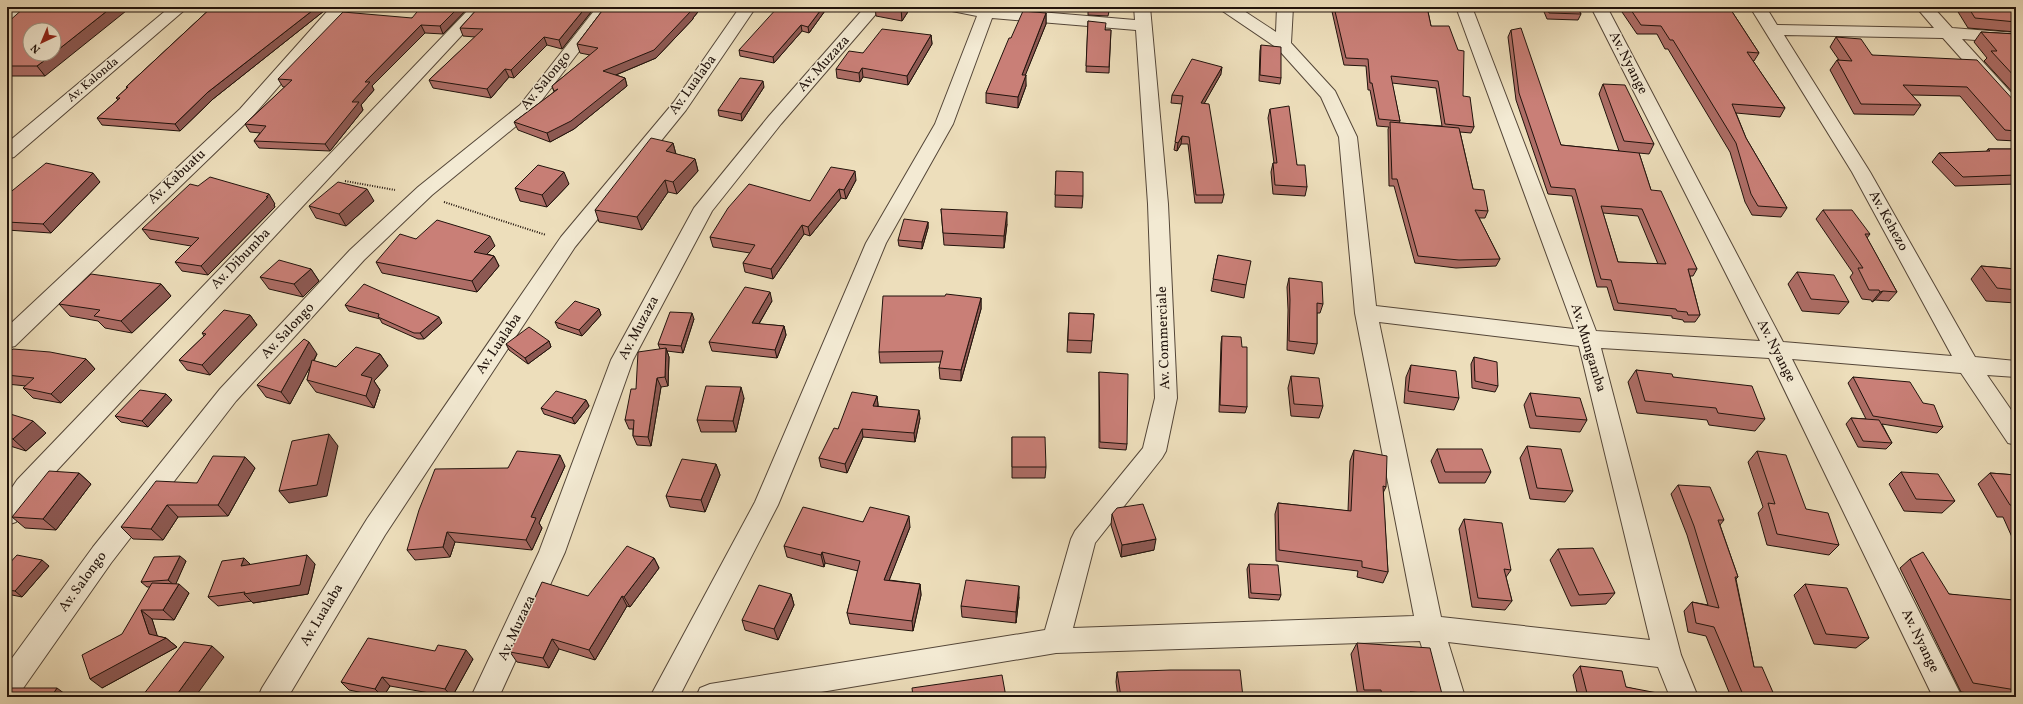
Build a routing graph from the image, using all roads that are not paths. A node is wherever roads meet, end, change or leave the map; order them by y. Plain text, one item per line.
1 (23, 7) edge
2 (180, 7) edge
3 (340, 7) edge
4 (480, 7) edge
5 (605, 7) edge
6 (748, 7) edge
7 (874, 7) edge
8 (953, 7) edge
9 (1227, 7) edge
10 (1285, 7) edge
11 (1464, 7) edge
12 (1600, 7) edge
13 (1758, 7) edge
14 (1924, 7) edge
15 (986, 13) junction
16 (1142, 16) edge
17 (7, 20) edge
18 (1771, 30) junction
19 (1947, 33) junction
20 (2016, 38) edge
21 (1283, 44) junction
22 (2016, 109) edge
23 (7, 153) edge
24 (1366, 313) junction
25 (1588, 338) junction
26 (7, 340) edge
27 (1776, 350) junction
28 (1969, 367) junction
29 (2016, 369) edge
30 (2016, 436) edge
31 (7, 515) edge
32 (1430, 628) junction
33 (1056, 641) junction
34 (1667, 655) junction
35 (7, 688) edge
36 (272, 697) edge
37 (485, 697) edge
38 (664, 697) edge
39 (710, 697) edge
40 (1452, 697) edge
41 (1684, 697) edge
42 (1948, 697) edge

1 - 17 street
2 - 23 street, Av. Kalonda
3 - 26 street, Av. Kabuatu
4 - 31 street, Av. Dibumba
5 - 35 street, Av. Salongo
6 - 36 street, Av. Lualaba
7 - 37 street, Av. Muzaza
8 - 15 street
9 - 21 street
10 - 21 street
11 - 25 street, Av. Mungamba
12 - 27 street, Av. Nyange
13 - 18 street, Av. Kehezo
14 - 19 street
15 - 16 street
15 - 38 street
16 - 33 street, Av. Commerciale
18 - 19 street
18 - 28 street, Av. Kehezo
19 - 20 street
19 - 22 street
21 - 24 street
24 - 25 street
24 - 32 street
25 - 27 street
25 - 34 street, Av. Mungamba
27 - 28 street
27 - 42 street, Av. Nyange
28 - 29 street
28 - 30 street, Av. Kehezo
32 - 33 street
32 - 34 street
32 - 40 street
33 - 39 street
34 - 41 street, Av. Mungamba

